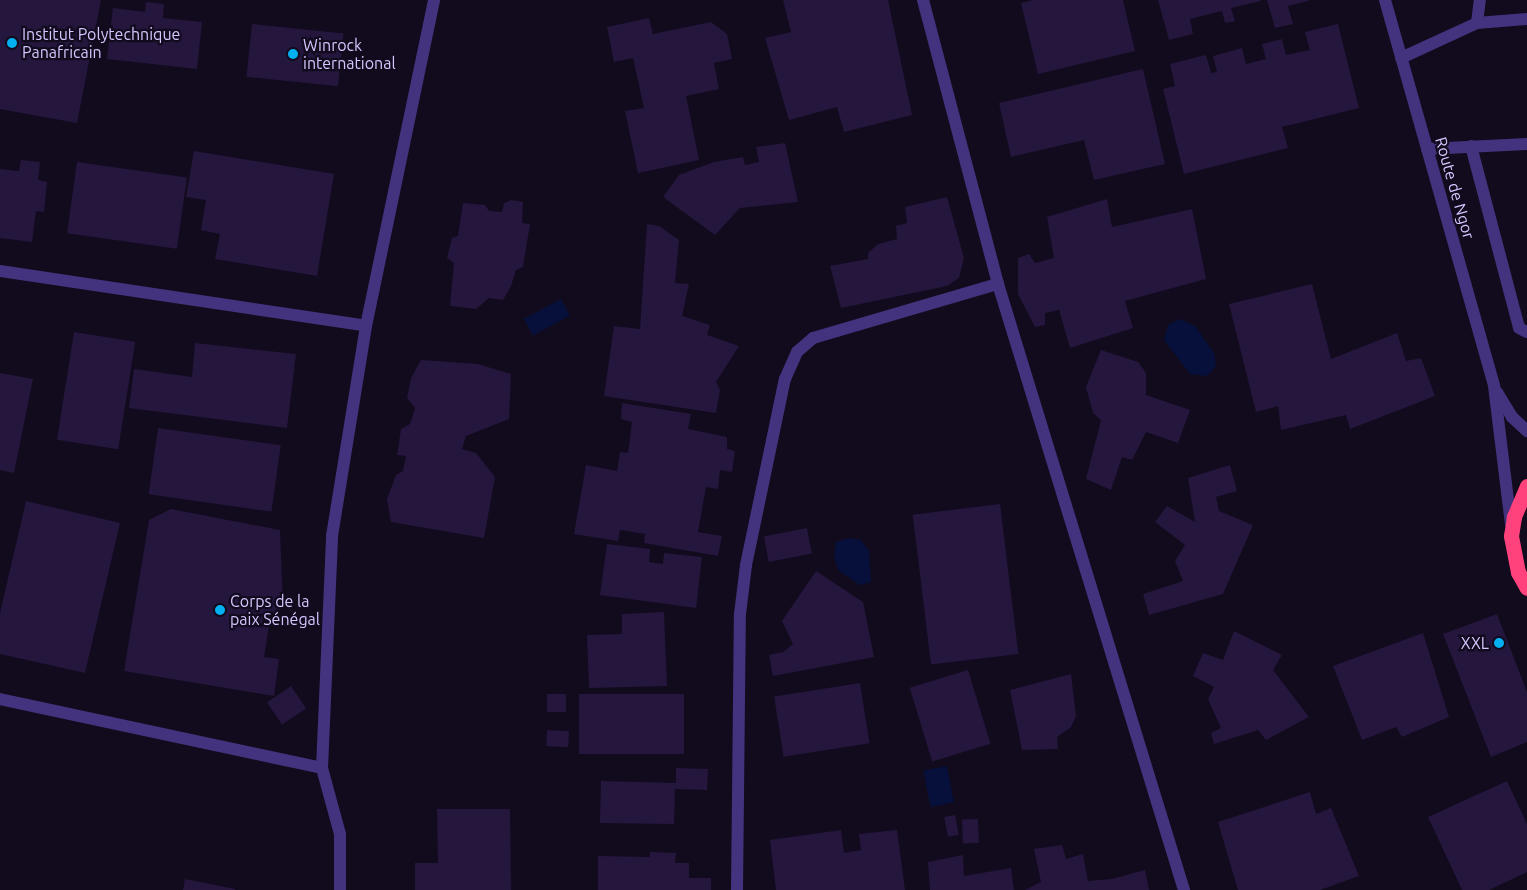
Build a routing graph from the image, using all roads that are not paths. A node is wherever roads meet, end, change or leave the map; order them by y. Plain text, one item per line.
1 (434, 0) edge
2 (923, 0) edge
3 (1385, 0) edge
4 (1480, 0) edge
5 (1527, 19) edge
6 (1477, 23) junction
7 (1401, 58) junction
8 (1527, 144) edge
9 (1471, 146) junction
10 (1427, 149) junction
11 (0, 272) edge
12 (998, 284) junction
13 (366, 326) junction
14 (1527, 332) edge
15 (1494, 386) junction
16 (1527, 431) edge
17 (1527, 486) edge
18 (1511, 536) junction
19 (1527, 588) edge
20 (0, 699) edge
21 (322, 768) junction
22 (340, 890) edge
23 (737, 890) edge
24 (1184, 890) edge

1 - 13 street
2 - 12 street
3 - 7 street, Route de Ngor
4 - 6 street
5 - 6 street
6 - 7 street
7 - 10 street, Route de Ngor
8 - 9 street
9 - 10 street
9 - 14 street
10 - 15 street, Route de Ngor
11 - 13 street
12 - 23 street
12 - 24 street
13 - 21 street
15 - 16 street
15 - 18 street
17 - 18 highway
18 - 19 highway
20 - 21 street
21 - 22 street

